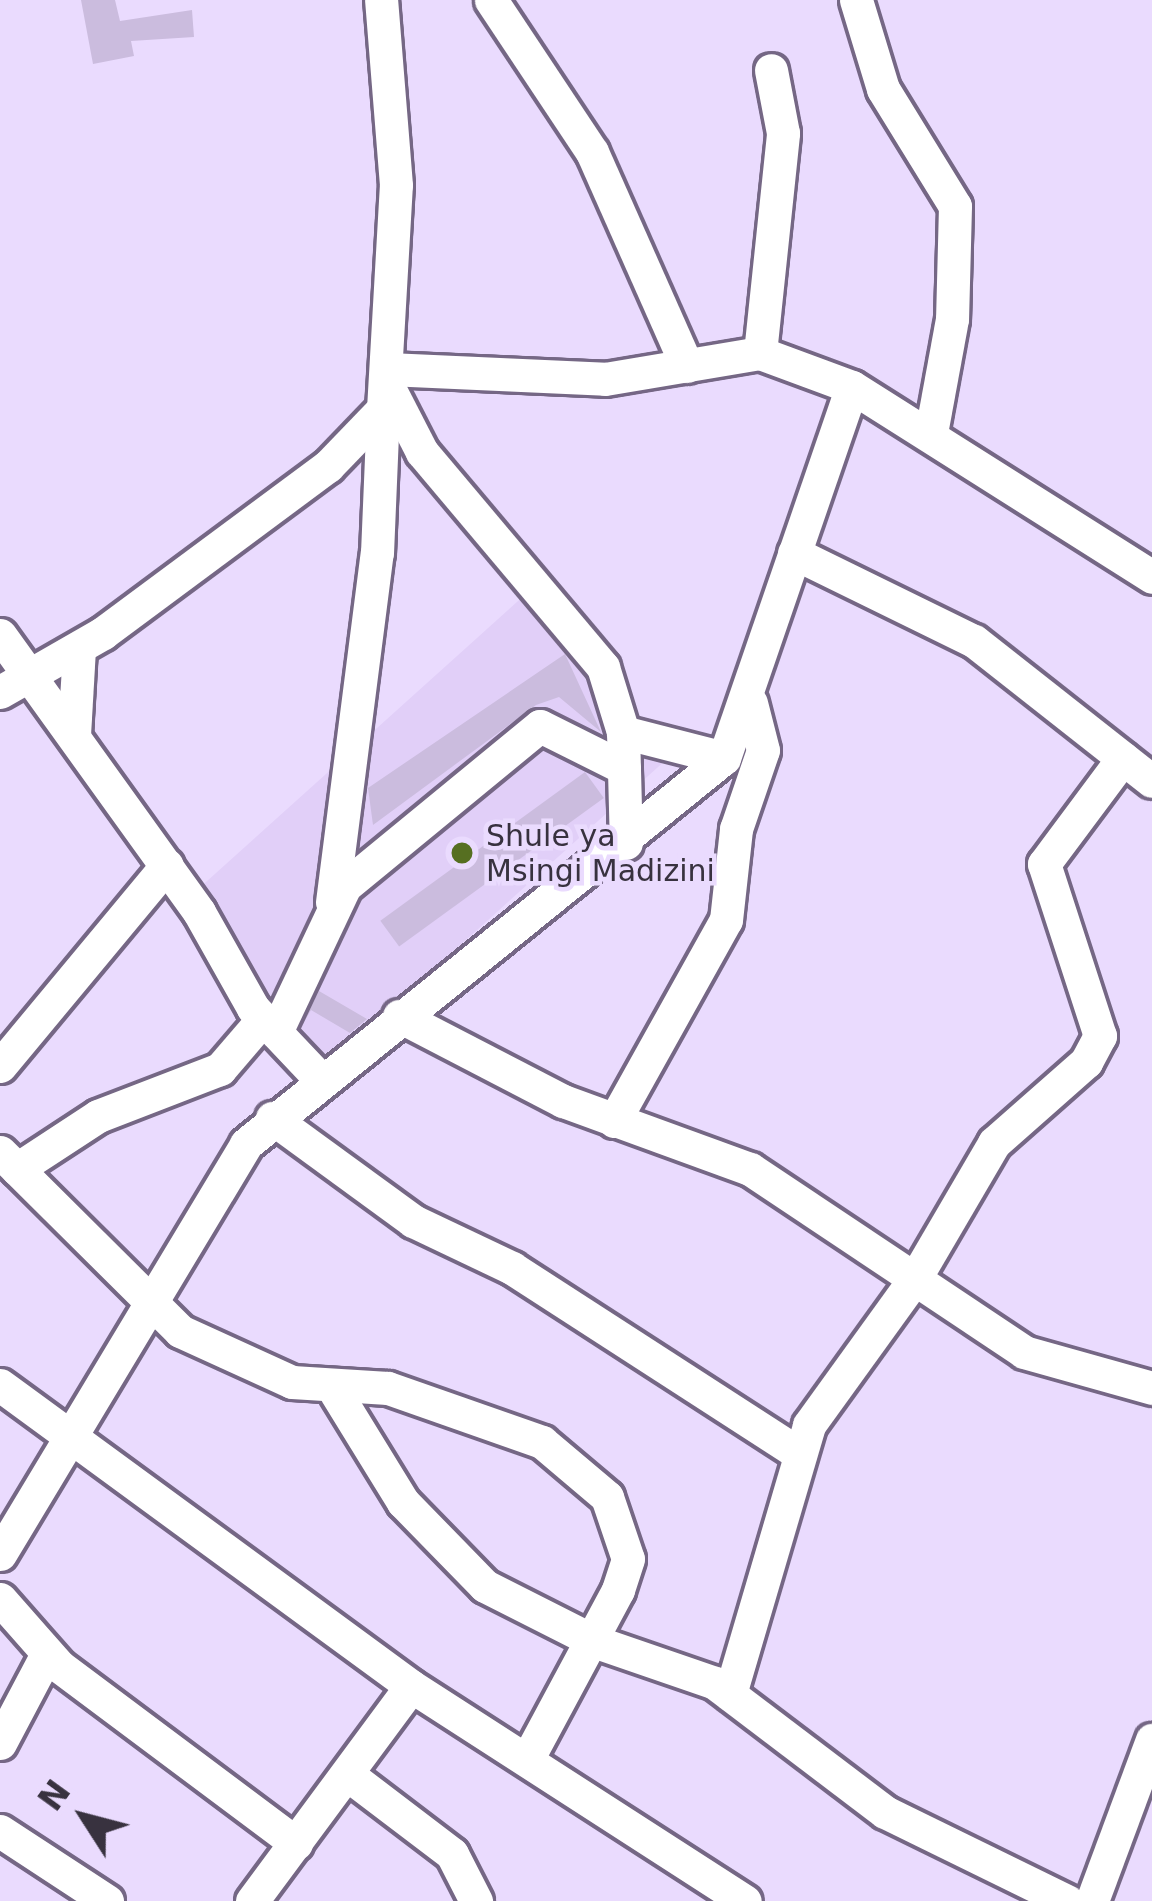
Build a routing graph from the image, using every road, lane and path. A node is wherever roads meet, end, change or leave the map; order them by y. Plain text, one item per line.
1 (490, 0) edge
2 (856, 0) edge
3 (384, 1) edge
4 (771, 70) dead end
5 (760, 353) junction
6 (687, 366) junction
7 (386, 387) junction
8 (852, 387) junction
9 (931, 433) junction
10 (794, 553) junction
11 (1152, 577) edge
12 (0, 635) edge
13 (79, 648) junction
14 (26, 669) junction
15 (0, 692) edge
16 (751, 703) junction
17 (623, 732) junction
18 (74, 735) junction
19 (724, 758) junction
20 (1123, 758) junction
21 (624, 768) junction
22 (1152, 781) edge
23 (626, 843) junction
24 (167, 865) junction
25 (331, 905) junction
26 (399, 1016) junction
27 (269, 1026) junction
28 (0, 1066) edge
29 (321, 1080) junction
30 (272, 1118) junction
31 (614, 1121) junction
32 (8, 1161) edge
33 (917, 1275) junction
34 (148, 1297) junction
35 (0, 1385) edge
36 (336, 1393) junction
37 (1147, 1395) edge
38 (72, 1443) junction
39 (799, 1454) junction
40 (0, 1554) edge
41 (0, 1599) edge
42 (596, 1642) junction
43 (47, 1654) junction
44 (411, 1686) junction
45 (730, 1694) junction
46 (1152, 1740) edge
47 (0, 1743) edge
48 (528, 1758) junction
49 (347, 1774) junction
50 (0, 1831) edge
51 (296, 1843) junction
52 (107, 1901) edge
53 (252, 1901) edge
54 (476, 1901) edge
55 (745, 1901) edge
56 (1067, 1901) edge
57 (1092, 1901) edge

1 - 6 street
2 - 9 street
3 - 7 street
4 - 5 street
5 - 6 street
5 - 8 street
6 - 7 street
7 - 13 street
7 - 17 street
7 - 25 street
8 - 9 street
8 - 10 street
9 - 11 street
10 - 16 street
10 - 20 street
12 - 14 street
13 - 14 street
13 - 18 street
14 - 15 street
14 - 18 street
16 - 19 street
16 - 31 street
17 - 19 street
17 - 21 street
18 - 24 street
19 - 23 street
20 - 22 street
20 - 33 street
21 - 23 street
21 - 25 street
23 - 26 street
24 - 27 street
24 - 28 street
25 - 27 street
26 - 29 street
26 - 31 street
27 - 29 street
27 - 32 street
29 - 30 street
30 - 34 street
30 - 39 street
31 - 33 street
32 - 34 street
33 - 37 street
33 - 39 street
34 - 36 street
34 - 38 street
35 - 38 street
36 - 42 street
36 - 42 street
38 - 40 street
38 - 44 street
39 - 45 street
41 - 43 street
42 - 45 street
42 - 48 street
43 - 47 street
43 - 51 street
44 - 48 street
44 - 49 street
45 - 56 street
46 - 57 street
48 - 55 street
49 - 51 street
49 - 54 street
50 - 52 street
51 - 53 street

